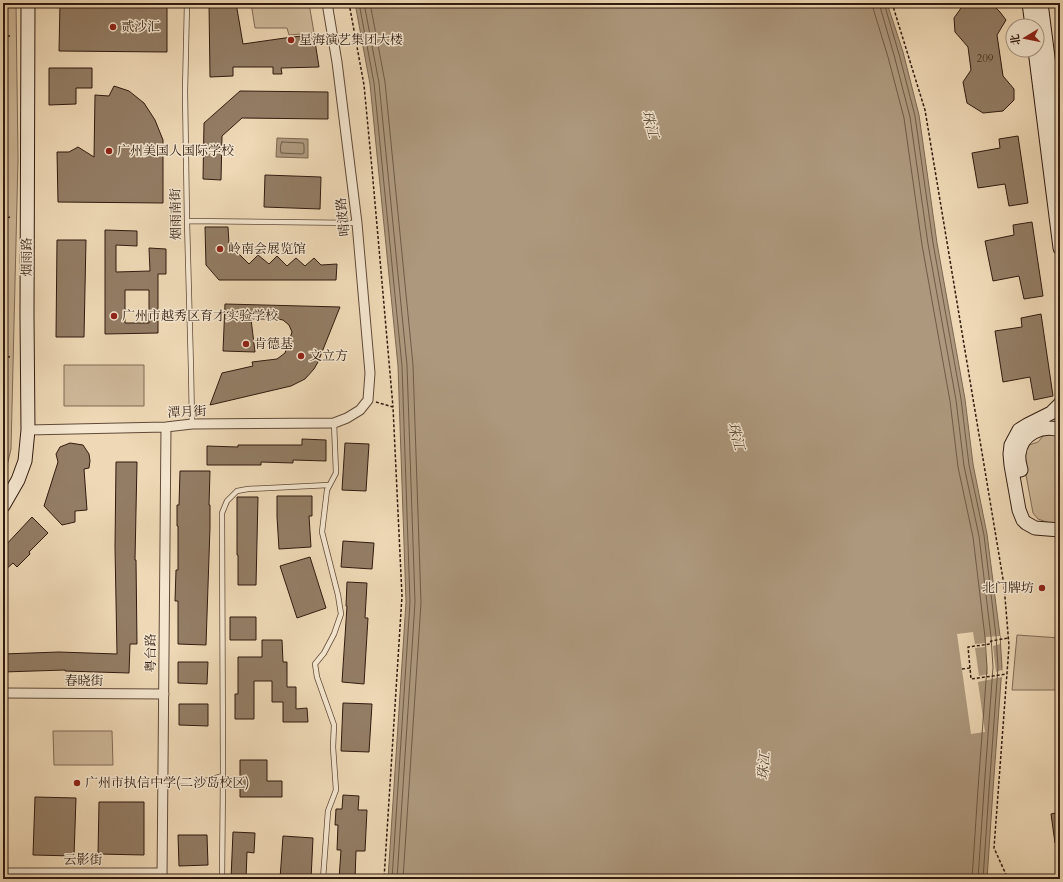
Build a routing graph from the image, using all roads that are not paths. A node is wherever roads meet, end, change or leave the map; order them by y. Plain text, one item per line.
1 (28, 3) edge
2 (187, 3) edge
3 (327, 3) edge
4 (932, 3) edge
5 (937, 3) edge
6 (1029, 3) edge
7 (1041, 3) edge
8 (1031, 18) edge
9 (1036, 58) edge
10 (1060, 151) edge
11 (187, 221) junction
12 (357, 223) junction
13 (1060, 248) edge
14 (1060, 404) edge
15 (347, 418) joint
16 (334, 422) junction
17 (192, 424) junction
18 (166, 427) junction
19 (28, 430) junction
20 (1060, 430) edge
21 (330, 484) junction
22 (3, 506) edge
23 (1058, 530) edge
24 (3, 693) edge
25 (164, 694) junction
26 (223, 776) junction
27 (163, 781) junction
28 (3, 873) edge
29 (162, 876) edge
30 (222, 879) edge
31 (324, 879) edge

1 - 19 main road, 烟雨路
2 - 11 lane, 烟雨南街
3 - 12 street, 晴波路
4 - 5 lane
6 - 8 main road
7 - 10 main road
9 - 13 main road
11 - 12 lane
11 - 17 lane, 烟雨南街
12 - 15 street, 晴波路
14 - 23 main road
15 - 16 street, 潭月街
16 - 17 street, 潭月街
16 - 21 lane
17 - 18 street, 潭月街
18 - 19 street, 潭月街
18 - 25 street, 粤台路
19 - 22 main road, 烟雨路
20 - 23 main road
21 - 26 lane
21 - 31 lane
24 - 25 street, 春晓街
25 - 27 street, 粤台路
26 - 27 lane
26 - 30 lane
27 - 29 street, 粤台路
28 - 29 street, 云影街

